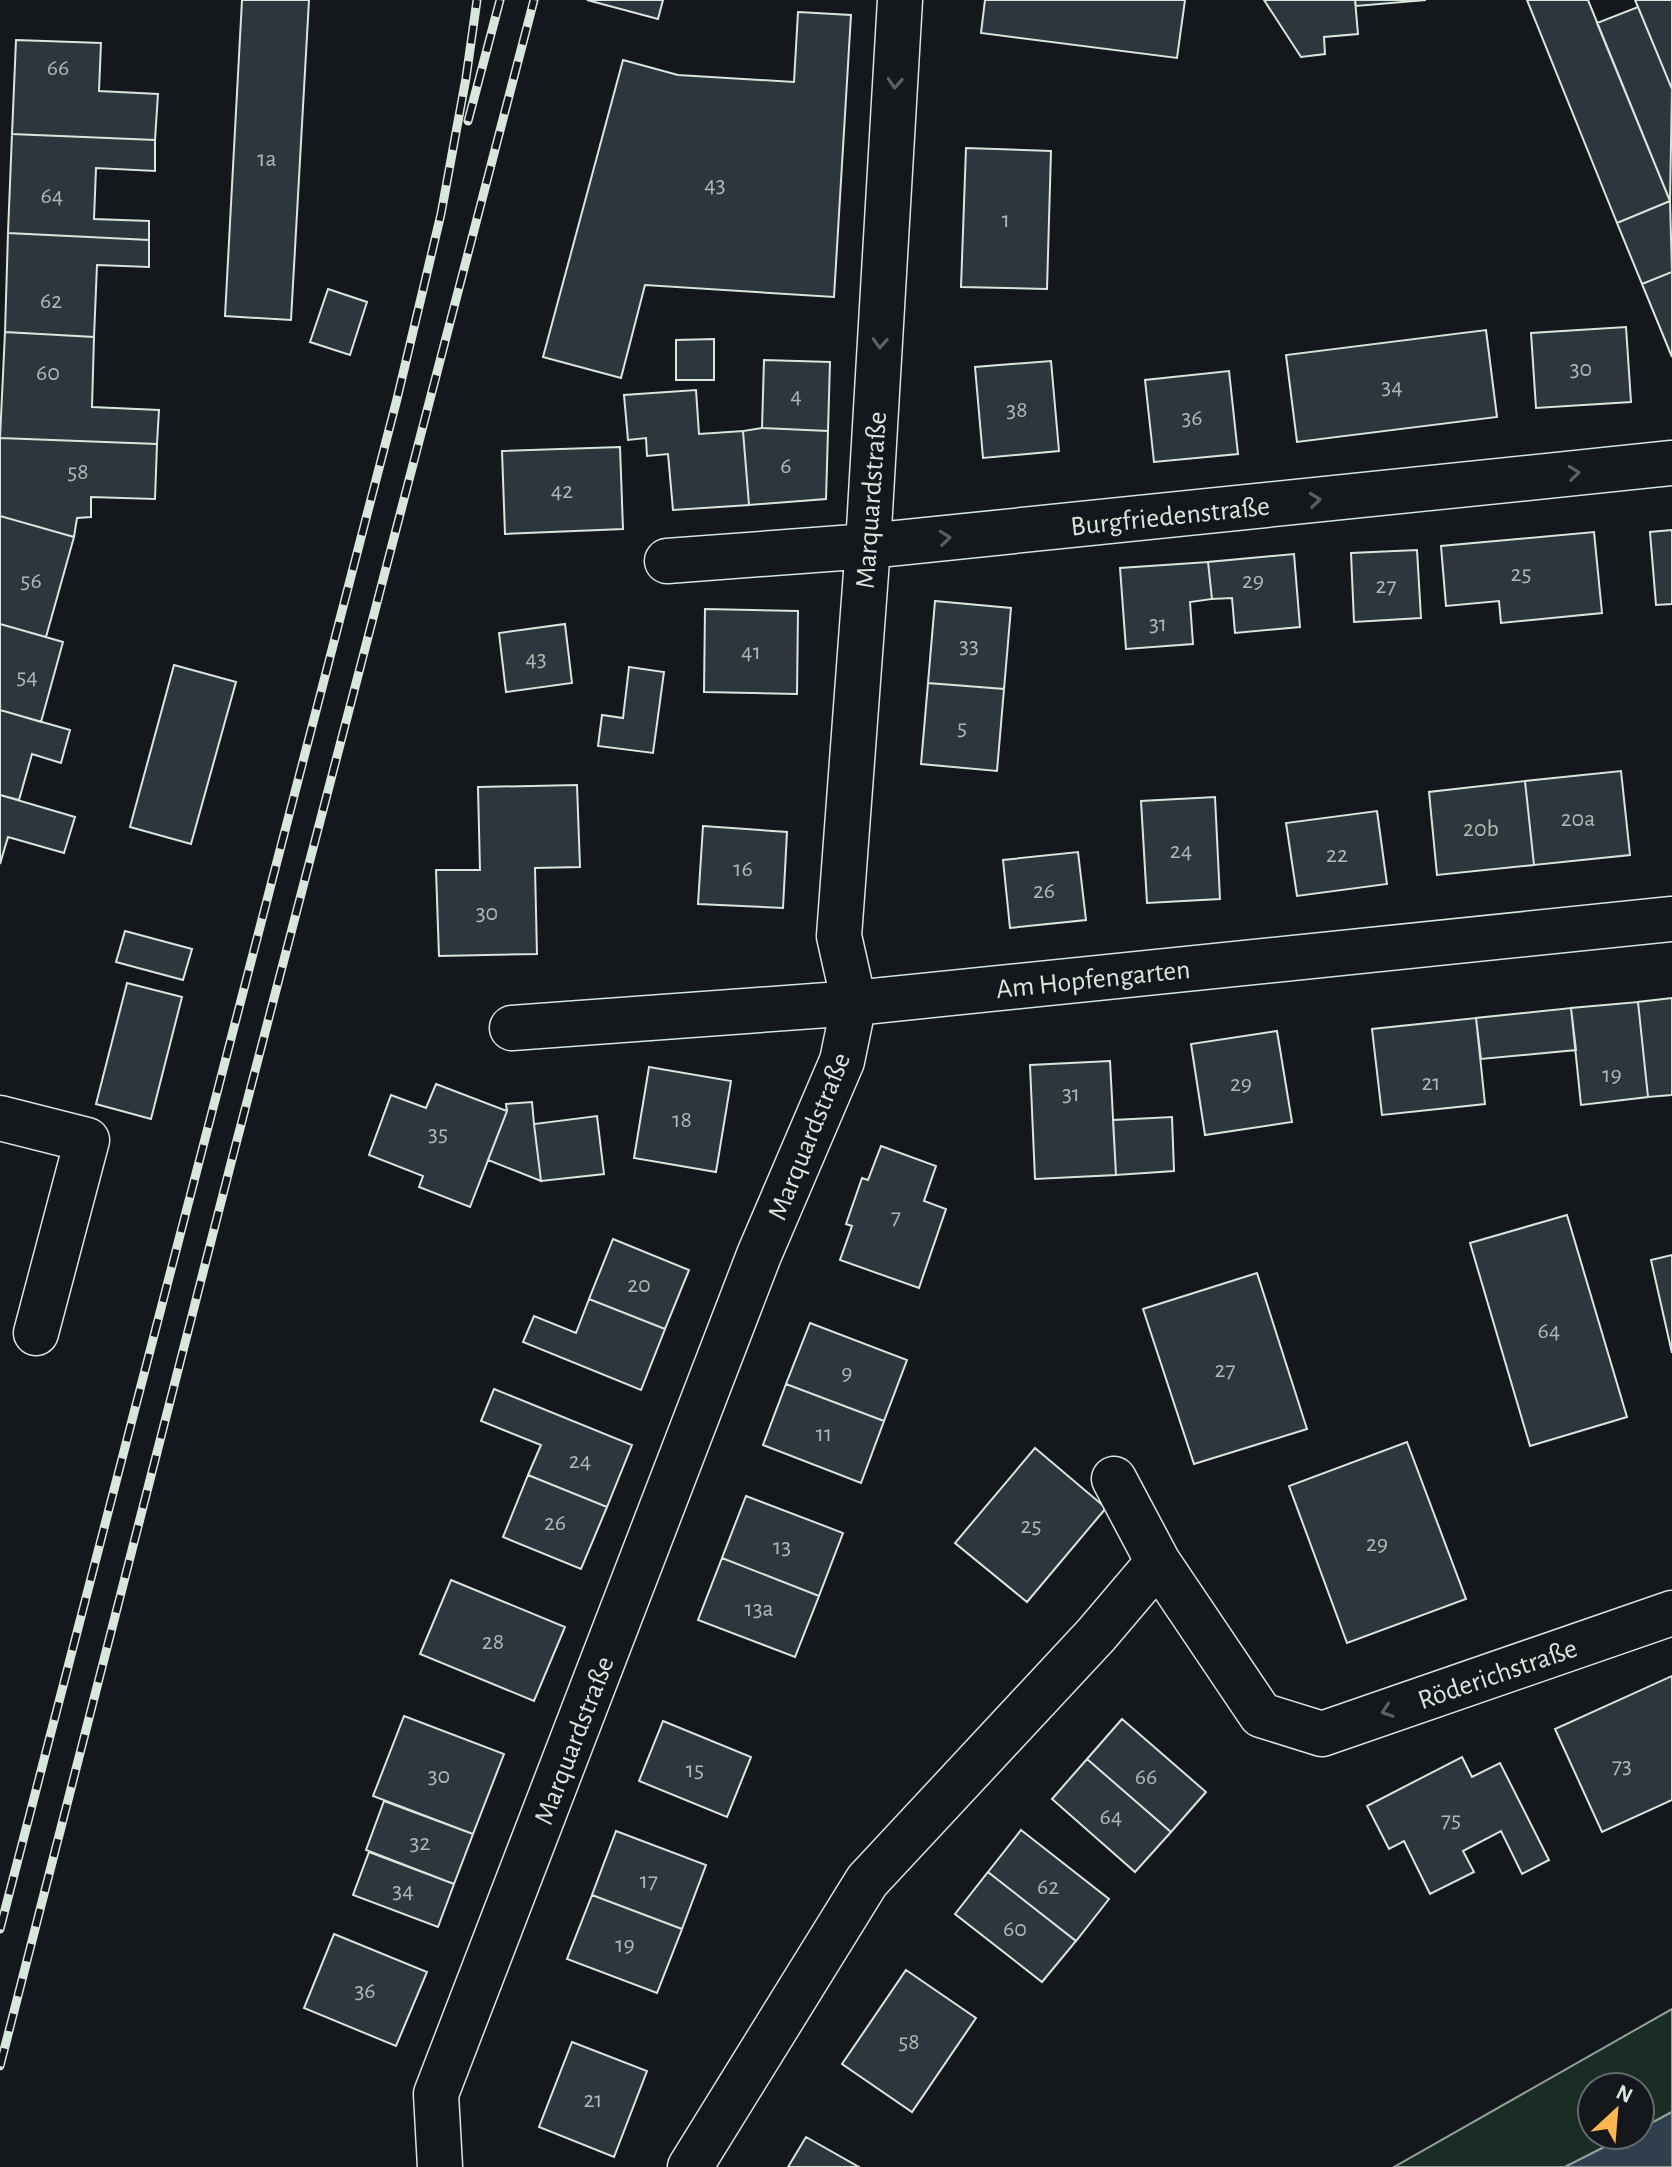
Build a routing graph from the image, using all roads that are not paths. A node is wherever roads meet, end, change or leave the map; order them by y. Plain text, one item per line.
1 (900, 0) edge
2 (1672, 463) edge
3 (868, 546) junction
4 (667, 561) dead end
5 (1672, 919) edge
6 (854, 1003) junction
7 (512, 1028) dead end
8 (0, 1118) edge
9 (36, 1333) dead end
10 (1114, 1479) dead end
11 (1158, 1562) junction
12 (1672, 1613) edge
13 (440, 2167) edge
14 (690, 2167) edge

1 -> 3 street, Marquardstraße
3 -> 2 street, Burgfriedenstraße
3 - 4 street, Burgfriedenstraße
3 - 6 street, Marquardstraße
5 - 6 street, Am Hopfengarten
6 - 7 street, Am Hopfengarten
6 - 13 street, Marquardstraße
8 - 9 street
10 - 11 street
12 -> 11 street, Röderichstraße
11 - 14 street

